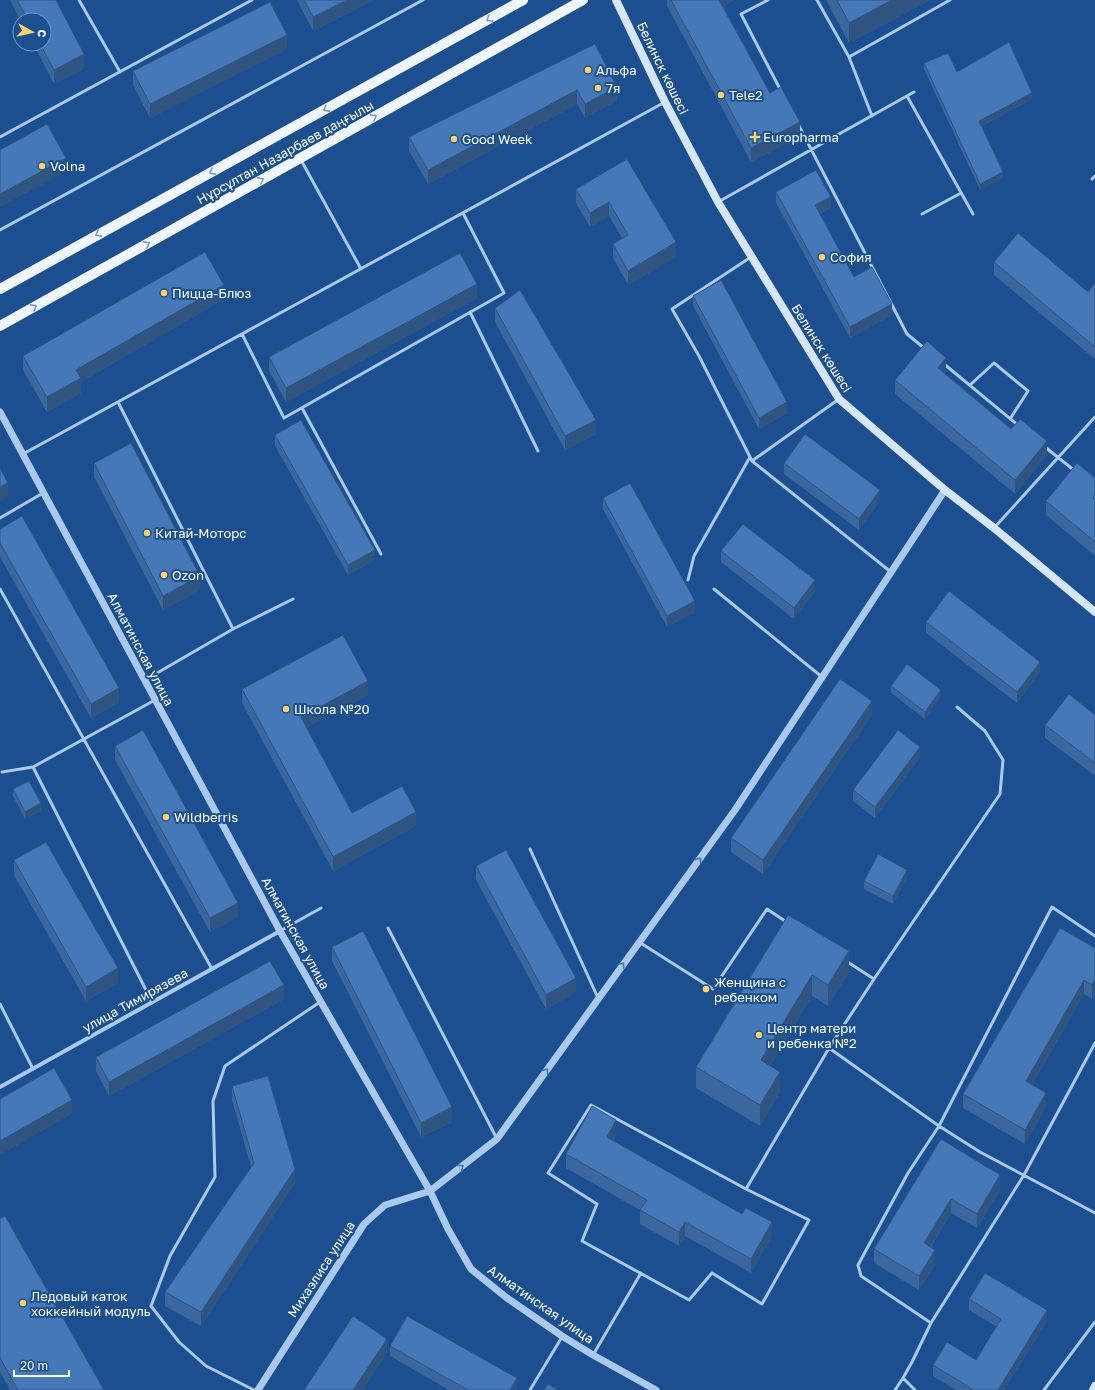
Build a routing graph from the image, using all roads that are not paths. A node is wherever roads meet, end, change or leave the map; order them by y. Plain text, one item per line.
1 (79, 0) edge
2 (252, 0) edge
3 (423, 0) edge
4 (523, 0) edge
5 (584, 0) edge
6 (616, 0) edge
7 (768, 0) edge
8 (817, 0) edge
9 (950, 0) edge
10 (849, 57) junction
11 (120, 72) junction
12 (914, 92) dead end
13 (784, 95) edge
14 (907, 96) junction
15 (665, 102) junction
16 (872, 116) junction
17 (798, 123) edge
18 (0, 137) edge
19 (812, 150) junction
20 (301, 158) junction
21 (1095, 176) edge
22 (1092, 180) dead end
23 (961, 193) junction
24 (718, 202) junction
25 (463, 213) junction
26 (922, 214) dead end
27 (973, 214) dead end
28 (0, 230) edge
29 (752, 257) junction
30 (361, 269) junction
31 (0, 289) edge
32 (470, 312) junction
33 (0, 326) edge
34 (242, 334) junction
35 (930, 353) edge
36 (941, 362) edge
37 (970, 385) junction
38 (839, 399) junction
39 (118, 402) junction
40 (302, 408) junction
41 (0, 412) edge
42 (1095, 417) edge
43 (1010, 419) junction
44 (1022, 428) edge
45 (1040, 443) edge
46 (538, 452) dead end
47 (23, 454) junction
48 (750, 457) junction
49 (1058, 458) junction
50 (752, 461) junction
51 (1077, 472) edge
52 (945, 490) junction
53 (44, 493) junction
54 (0, 518) edge
55 (994, 528) junction
56 (382, 554) dead end
57 (891, 572) junction
58 (688, 580) dead end
59 (0, 589) edge
60 (714, 589) dead end
61 (293, 599) dead end
62 (1095, 612) edge
63 (233, 629) junction
64 (822, 677) junction
65 (144, 680) junction
66 (155, 700) junction
67 (958, 707) dead end
68 (84, 739) junction
69 (33, 767) junction
70 (2, 772) dead end
71 (530, 849) dead end
72 (321, 908) dead end
73 (794, 927) edge
74 (388, 928) dead end
75 (280, 931) junction
76 (1095, 936) edge
77 (639, 942) junction
78 (840, 957) edge
79 (212, 968) junction
80 (874, 979) junction
81 (598, 998) junction
82 (152, 1002) junction
83 (320, 1002) junction
84 (0, 1004) edge
85 (1095, 1043) edge
86 (829, 1048) junction
87 (33, 1069) junction
88 (0, 1087) edge
89 (939, 1126) junction
90 (497, 1139) junction
91 (1024, 1175) junction
92 (746, 1189) junction
93 (430, 1191) junction
94 (1095, 1213) edge
95 (641, 1273) junction
96 (1095, 1322) edge
97 (930, 1323) junction
98 (562, 1336) junction
99 (593, 1355) junction
100 (903, 1378) junction
101 (1095, 1386) edge
102 (254, 1390) edge
103 (258, 1390) edge
104 (530, 1390) edge
105 (656, 1390) edge
106 (895, 1390) edge
107 (915, 1390) edge
108 (1044, 1390) edge
109 (1093, 1390) edge

1 - 11 lane
2 - 11 lane
3 - 28 lane
4 -> 31 main road, Нұрсұлтан Назарбаев даңғылы
20 -> 5 main road, Нұрсұлтан Назарбаев даңғылы
6 - 15 main road, Белинск көшесі
7 - 13 lane
8 - 10 lane
9 - 10 lane
10 - 16 lane
11 - 18 lane
12 - 14 lane
14 - 16 lane
14 - 23 lane
15 - 24 main road, Белинск көшесі
15 - 25 lane
16 - 19 lane
17 - 19 lane
19 - 24 lane
19 - 35 lane
20 - 30 lane
33 -> 20 main road, Нұрсұлтан Назарбаев даңғылы
21 - 22 lane
23 - 26 lane
23 - 27 lane
24 - 29 main road, Белинск көшесі
25 - 30 lane
25 - 32 lane
29 - 38 main road, Белинск көшесі
29 - 48 lane
30 - 34 lane
32 - 40 lane
32 - 46 lane
34 - 39 lane
34 - 40 lane
36 - 37 lane
37 - 43 lane
37 - 43 lane
38 - 50 lane
38 - 52 main road, Белинск көшесі
39 - 47 lane
39 - 63 lane
40 - 56 lane
41 - 47 street, Алматинская улица
42 - 49 lane
43 - 44 lane
45 - 49 lane
47 - 53 street, Алматинская улица
48 - 50 lane
48 - 58 lane
49 - 51 lane
49 - 55 lane
50 - 57 lane
52 - 55 main road, Белинск көшесі
52 - 57 street
53 - 54 lane
53 - 65 street, Алматинская улица
55 - 62 main road, Белинск көшесі
57 - 64 street
59 - 68 lane
60 - 64 lane
61 - 63 lane
63 - 65 lane
77 -> 64 street
65 - 66 street, Алматинская улица
66 - 68 lane
66 - 75 street, Алматинская улица
67 - 80 lane
68 - 69 lane
68 - 79 lane
69 - 70 lane
69 - 82 lane
71 - 81 lane
72 - 75 lane
73 - 77 lane
74 - 90 lane
75 - 79 street, улица Тимирязева
75 - 83 street, Алматинская улица
76 - 89 lane
81 -> 77 street
78 - 80 lane
79 - 82 street, улица Тимирязева
80 - 86 lane
90 -> 81 street
82 - 87 street, улица Тимирязева
83 - 93 street, Алматинская улица
83 - 102 lane
84 - 87 lane
85 - 91 lane
86 - 89 lane
86 - 92 lane
87 - 88 street, улица Тимирязева
89 - 91 lane
89 - 97 lane
93 -> 90 street
91 - 94 lane
91 - 97 lane
92 - 95 lane
92 - 95 lane
93 - 98 street, Алматинская улица
93 - 103 street, Михаэлиса улица
95 - 99 lane
96 - 108 lane
97 - 100 lane
98 - 99 street, Алматинская улица
98 - 104 lane
99 - 105 street, Алматинская улица
100 - 106 lane
100 - 107 lane
101 - 109 main road

